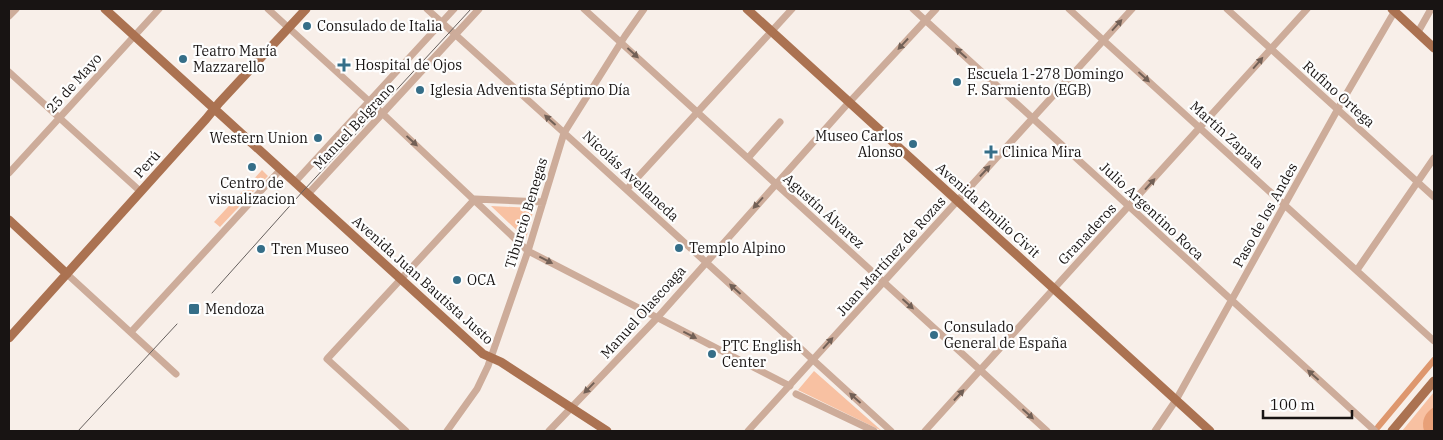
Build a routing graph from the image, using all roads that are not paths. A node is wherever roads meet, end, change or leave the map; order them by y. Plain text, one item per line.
1 (16, 9) edge
2 (105, 9) edge
3 (159, 9) edge
4 (268, 9) edge
5 (306, 9) edge
6 (427, 9) edge
7 (454, 9) edge
8 (479, 9) edge
9 (584, 9) edge
10 (644, 9) edge
11 (747, 9) edge
12 (792, 9) edge
13 (913, 9) edge
14 (936, 9) edge
15 (1069, 9) edge
16 (1132, 9) edge
17 (1227, 9) edge
18 (1307, 9) edge
19 (1431, 9) edge
20 (1394, 10) edge
21 (9, 16) edge
22 (925, 20) junction
23 (442, 22) junction
24 (289, 28) junction
25 (772, 31) junction
26 (1418, 32) junction
27 (134, 35) junction
28 (455, 35) junction
29 (1104, 40) junction
30 (621, 42) junction
31 (1434, 48) edge
32 (1271, 49) junction
33 (9, 72) edge
34 (370, 101) junction
35 (849, 102) junction
36 (214, 108) junction
37 (1338, 110) junction
38 (697, 112) junction
39 (383, 114) junction
40 (59, 118) junction
41 (1033, 119) junction
42 (780, 122) dead end
43 (1201, 128) junction
44 (564, 133) junction
45 (748, 158) junction
46 (1434, 158) edge
47 (281, 169) junction
48 (9, 173) edge
49 (1418, 182) junction
50 (776, 184) junction
51 (302, 188) junction
52 (626, 190) junction
53 (140, 192) junction
54 (1434, 197) edge
55 (474, 200) junction
56 (958, 201) junction
57 (542, 202) junction
58 (1285, 205) junction
59 (1130, 207) junction
60 (9, 220) edge
61 (528, 251) junction
62 (706, 262) junction
63 (1357, 270) junction
64 (67, 274) junction
65 (400, 278) junction
66 (884, 282) junction
67 (1054, 288) junction
68 (1232, 302) junction
69 (657, 318) junction
70 (131, 332) junction
71 (9, 338) edge
72 (1434, 341) edge
73 (491, 358) junction
74 (813, 360) junction
75 (981, 371) junction
76 (176, 374) dead end
77 (1434, 381) edge
78 (790, 386) junction
79 (796, 394) dead end
80 (1176, 400) junction
81 (571, 408) junction
82 (406, 431) edge
83 (447, 431) edge
84 (549, 431) edge
85 (607, 431) edge
86 (748, 431) edge
87 (874, 431) edge
88 (889, 431) edge
89 (926, 431) edge
90 (1047, 431) edge
91 (1155, 431) edge
92 (1210, 431) edge
93 (1375, 431) edge
94 (1392, 431) edge

1 - 21 street
2 - 27 main road, Avenida Juan Bautista Justo
3 - 27 street, 25 de Mayo
4 - 24 street
5 - 24 main road, Perú
6 - 23 street, Nicolás Avellaneda
7 - 23 street, Manuel Belgrano
8 - 28 street, Manuel Belgrano
9 - 30 street, Agustín Álvarez
10 - 30 street, Tiburcio Benegas
11 - 25 main road, Avenida Emilio Civit
12 - 25 street
13 - 22 street, Julio Argentino Roca
14 - 22 street, Manuel Olascoaga
15 - 29 street, Martín Zapata
29 -> 16 street, Juan Martínez de Rozas
17 - 32 street, Rufino Ortega
18 - 32 street, Granaderos
19 - 26 street
20 - 26 main road
20 - 37 street, Paso de los Andes
22 -> 35 street, Manuel Olascoaga
41 -> 22 street, Julio Argentino Roca
23 - 28 street, Nicolás Avellaneda
23 - 34 street, Manuel Belgrano
24 - 34 street
24 - 36 main road, Perú
25 - 35 main road, Avenida Emilio Civit
25 - 38 street
26 - 31 main road
27 - 36 main road, Avenida Juan Bautista Justo
27 - 40 street, 25 de Mayo
28 - 39 street, Manuel Belgrano
44 -> 28 street, Nicolás Avellaneda
29 - 41 street, Juan Martínez de Rozas
29 -> 43 street, Martín Zapata
30 -> 38 street, Agustín Álvarez
30 - 44 street, Tiburcio Benegas
32 - 37 street, Rufino Ortega
43 -> 32 street, Granaderos
33 - 40 street
34 - 39 street
34 - 51 street, Manuel Belgrano
35 - 50 street, Manuel Olascoaga
35 - 56 main road, Avenida Emilio Civit
36 - 47 main road, Avenida Juan Bautista Justo
36 - 53 main road, Perú
37 - 49 street, Rufino Ortega
37 - 58 street, Paso de los Andes
38 - 45 street, Agustín Álvarez
38 - 52 street
39 - 51 street, Manuel Belgrano
39 -> 55 street
40 - 48 street, 25 de Mayo
40 - 53 street
56 -> 41 street, Juan Martínez de Rozas
41 - 59 street, Julio Argentino Roca
42 - 45 street
43 - 58 street, Martín Zapata
59 -> 43 street, Granaderos
44 - 52 street, Nicolás Avellaneda
44 - 57 street, Tiburcio Benegas
45 - 50 street, Agustín Álvarez
46 - 49 street
47 - 51 main road, Avenida Juan Bautista Justo
47 - 70 street
49 - 54 street, Rufino Ortega
49 - 63 street
50 -> 62 street, Manuel Olascoaga
50 - 66 street, Agustín Álvarez
51 - 65 main road, Avenida Juan Bautista Justo
52 - 62 street, Nicolás Avellaneda
53 - 64 main road, Perú
55 - 57 street
55 - 61 street
55 - 65 street
56 - 66 street, Juan Martínez de Rozas
56 - 67 main road, Avenida Emilio Civit
57 - 61 street, Tiburcio Benegas
58 - 63 street, Martín Zapata
58 - 68 street, Paso de los Andes
59 - 67 street, Granaderos
59 - 68 street, Julio Argentino Roca
60 - 64 main road
61 -> 69 street
61 - 73 street, Tiburcio Benegas
62 - 69 street, Manuel Olascoaga
74 -> 62 street, Nicolás Avellaneda
63 - 72 street, Martín Zapata
64 - 70 street
64 - 71 main road, Perú
65 - 73 main road, Avenida Juan Bautista Justo
65 - 82 street
74 -> 66 street, Juan Martínez de Rozas
66 -> 75 street, Agustín Álvarez
67 - 75 street, Granaderos
67 - 80 main road, Avenida Emilio Civit
68 - 80 street, Paso de los Andes
93 -> 68 street, Julio Argentino Roca
69 -> 78 street
69 -> 81 street, Manuel Olascoaga
70 - 76 street
73 - 81 main road, Avenida Juan Bautista Justo
73 - 83 street, Tiburcio Benegas
74 - 78 street, Juan Martínez de Rozas
88 -> 74 street, Nicolás Avellaneda
89 -> 75 street, Granaderos
75 -> 90 street, Agustín Álvarez
77 - 94 main road
78 - 86 street, Juan Martínez de Rozas
79 - 87 street
80 - 91 street, Paso de los Andes
80 - 92 main road, Avenida Emilio Civit
81 - 84 street, Manuel Olascoaga
81 - 85 main road, Avenida Juan Bautista Justo

